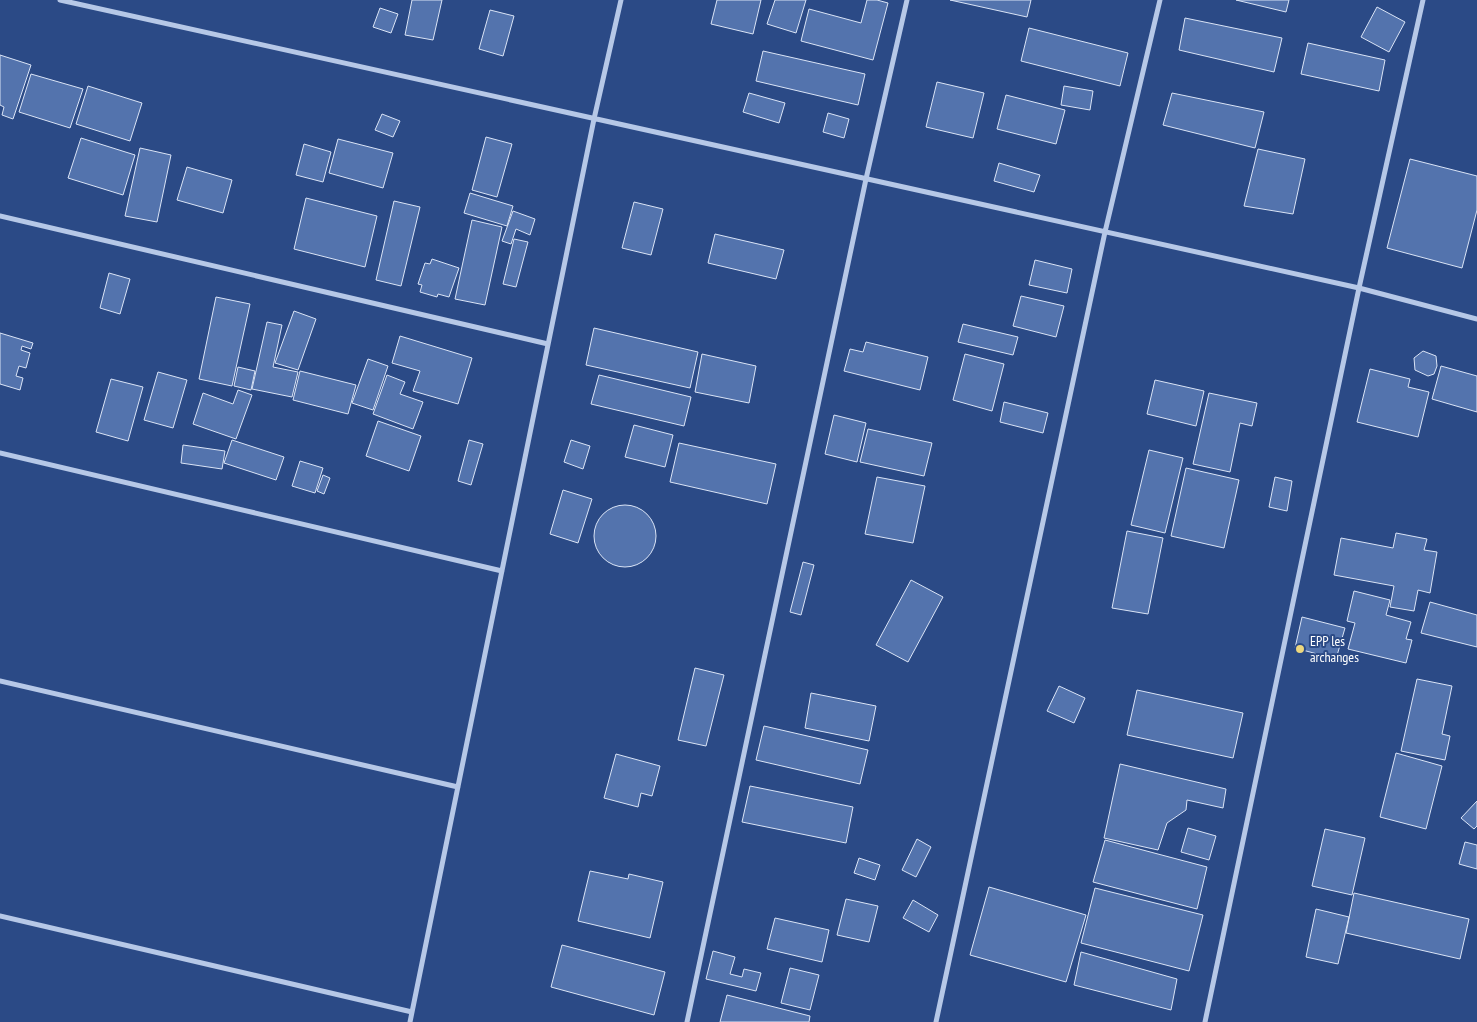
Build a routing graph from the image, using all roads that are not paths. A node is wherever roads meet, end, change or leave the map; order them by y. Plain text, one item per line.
1 (60, 0) edge
2 (621, 0) edge
3 (907, 0) edge
4 (1160, 0) edge
5 (1423, 0) edge
6 (594, 119) junction
7 (866, 179) junction
8 (0, 216) edge
9 (1104, 232) junction
10 (1359, 288) junction
11 (1477, 319) edge
12 (548, 344) junction
13 (0, 453) edge
14 (502, 571) junction
15 (0, 681) edge
16 (458, 788) junction
17 (0, 916) edge
18 (412, 1012) junction
19 (410, 1022) edge
20 (687, 1022) edge
21 (936, 1022) edge
22 (1205, 1022) edge

1 - 6 street
2 - 6 street
3 - 7 street
4 - 9 street
5 - 10 street
6 - 7 street
6 - 12 street
7 - 9 street
7 - 20 street
8 - 12 street
9 - 10 street
9 - 21 street
10 - 11 street
10 - 22 street
12 - 14 street
13 - 14 street
14 - 16 street
15 - 16 street
16 - 18 street
17 - 18 street
18 - 19 street

